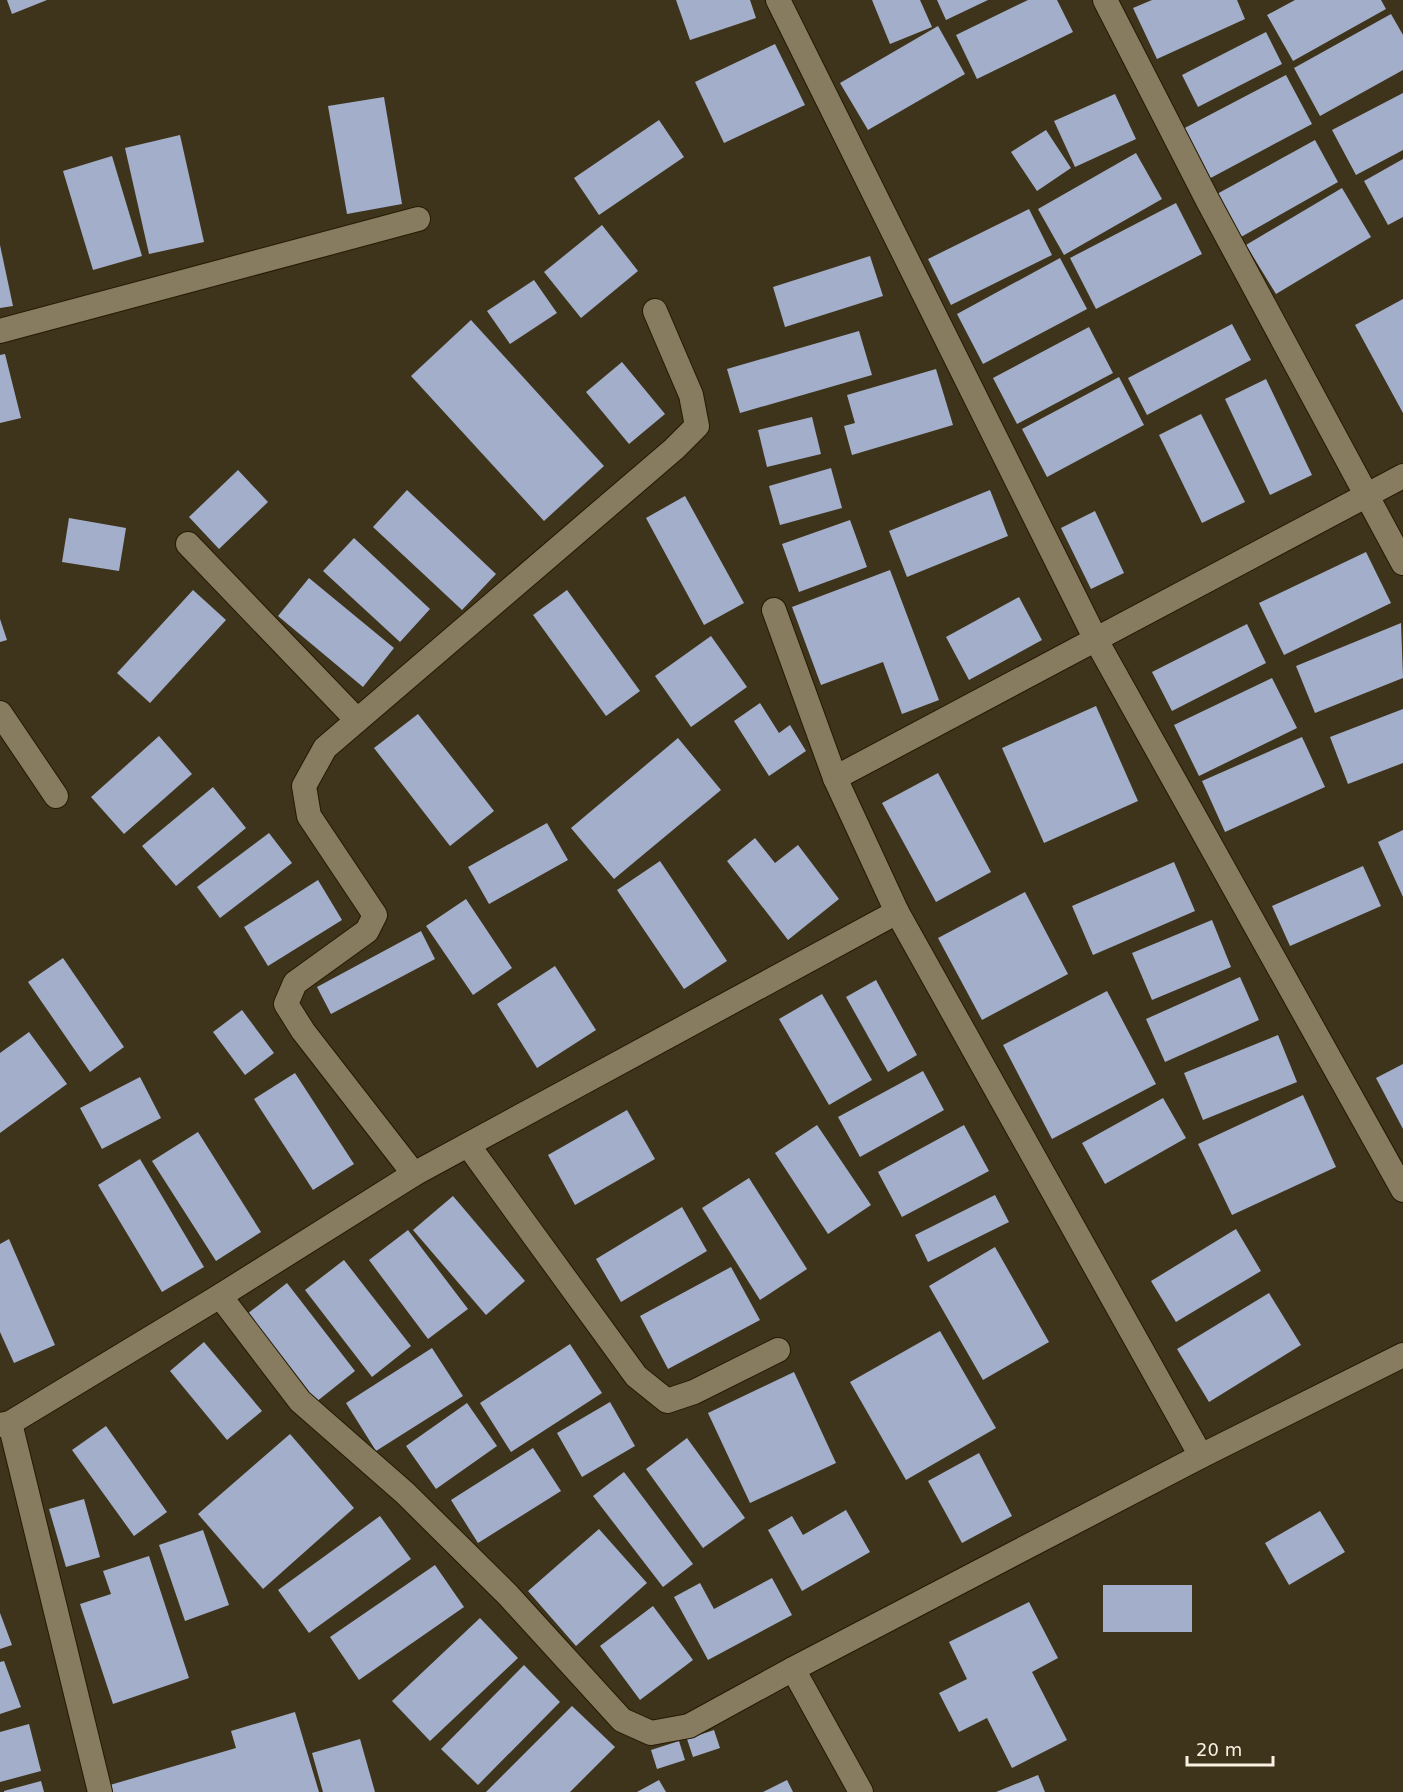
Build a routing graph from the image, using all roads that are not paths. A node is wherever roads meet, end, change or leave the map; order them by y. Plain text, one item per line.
1 (778, 0) edge
2 (1105, 0) edge
3 (418, 219) dead end
4 (655, 311) dead end
5 (0, 331) edge
6 (1403, 476) edge
7 (1367, 496) junction
8 (188, 544) dead end
9 (1403, 563) edge
10 (774, 610) dead end
11 (1096, 640) junction
12 (0, 713) edge
13 (357, 720) junction
14 (835, 778) junction
15 (56, 796) dead end
16 (897, 912) junction
17 (468, 1145) junction
18 (414, 1174) junction
19 (1403, 1190) edge
20 (220, 1296) junction
21 (777, 1350) dead end
22 (1403, 1355) edge
23 (5, 1424) edge
24 (1201, 1456) junction
25 (793, 1669) junction
26 (100, 1792) edge
27 (861, 1792) edge

1 - 11 street
2 - 7 street
3 - 5 street
4 - 13 street
6 - 7 street
7 - 9 street
7 - 11 street
8 - 13 street
10 - 14 street
11 - 14 street
11 - 19 street
12 - 15 street
13 - 18 street
14 - 16 street
16 - 17 street
16 - 24 street
17 - 18 street
17 - 21 street
18 - 20 street
20 - 23 street
20 - 25 street
22 - 24 street
23 - 26 street
24 - 25 street
25 - 27 street

